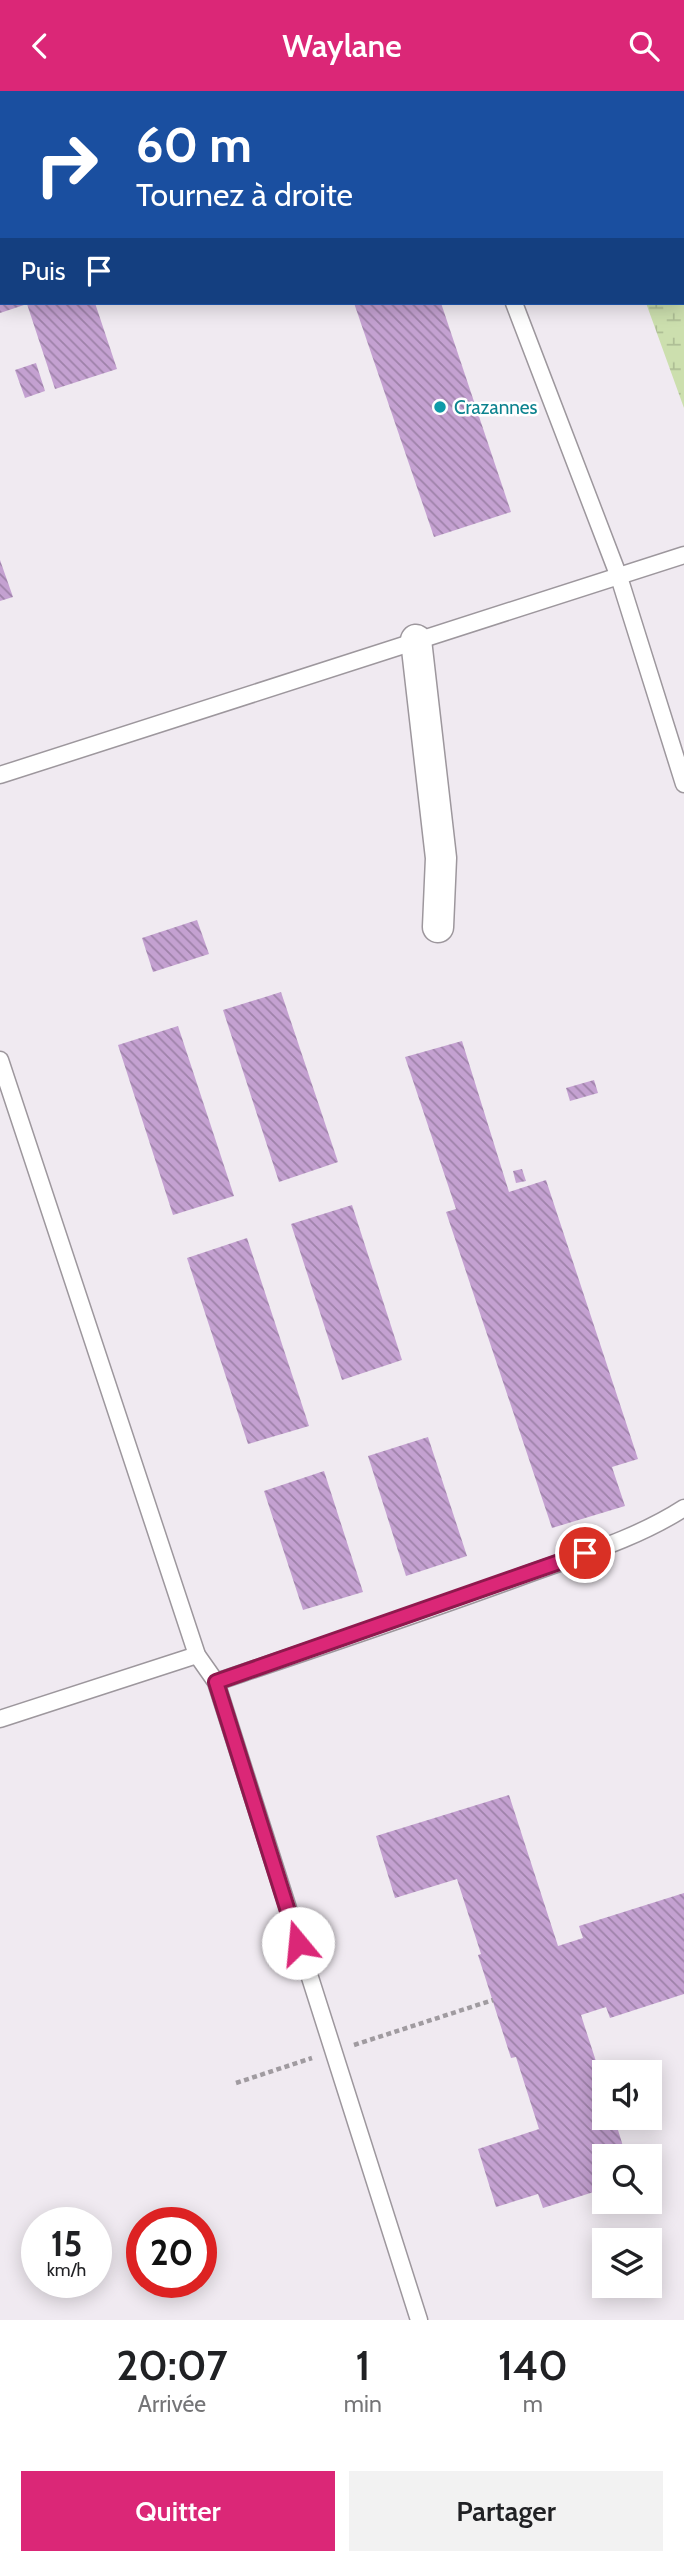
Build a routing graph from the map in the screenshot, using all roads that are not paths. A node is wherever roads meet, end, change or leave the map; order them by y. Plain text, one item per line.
1 (515, 305) edge
2 (684, 555) edge
3 (619, 577) junction
4 (416, 641) junction
5 (0, 775) edge
6 (684, 784) edge
7 (438, 927) dead end
8 (0, 1060) edge
9 (684, 1508) edge
10 (197, 1655) junction
11 (216, 1682) junction
12 (0, 1719) edge
13 (419, 2320) edge

1 - 3 lane
2 - 3 lane
3 - 4 lane
3 - 6 lane
4 - 5 lane
4 - 7 street
8 - 10 lane
9 - 11 lane
10 - 11 lane
10 - 12 lane
11 - 13 lane

